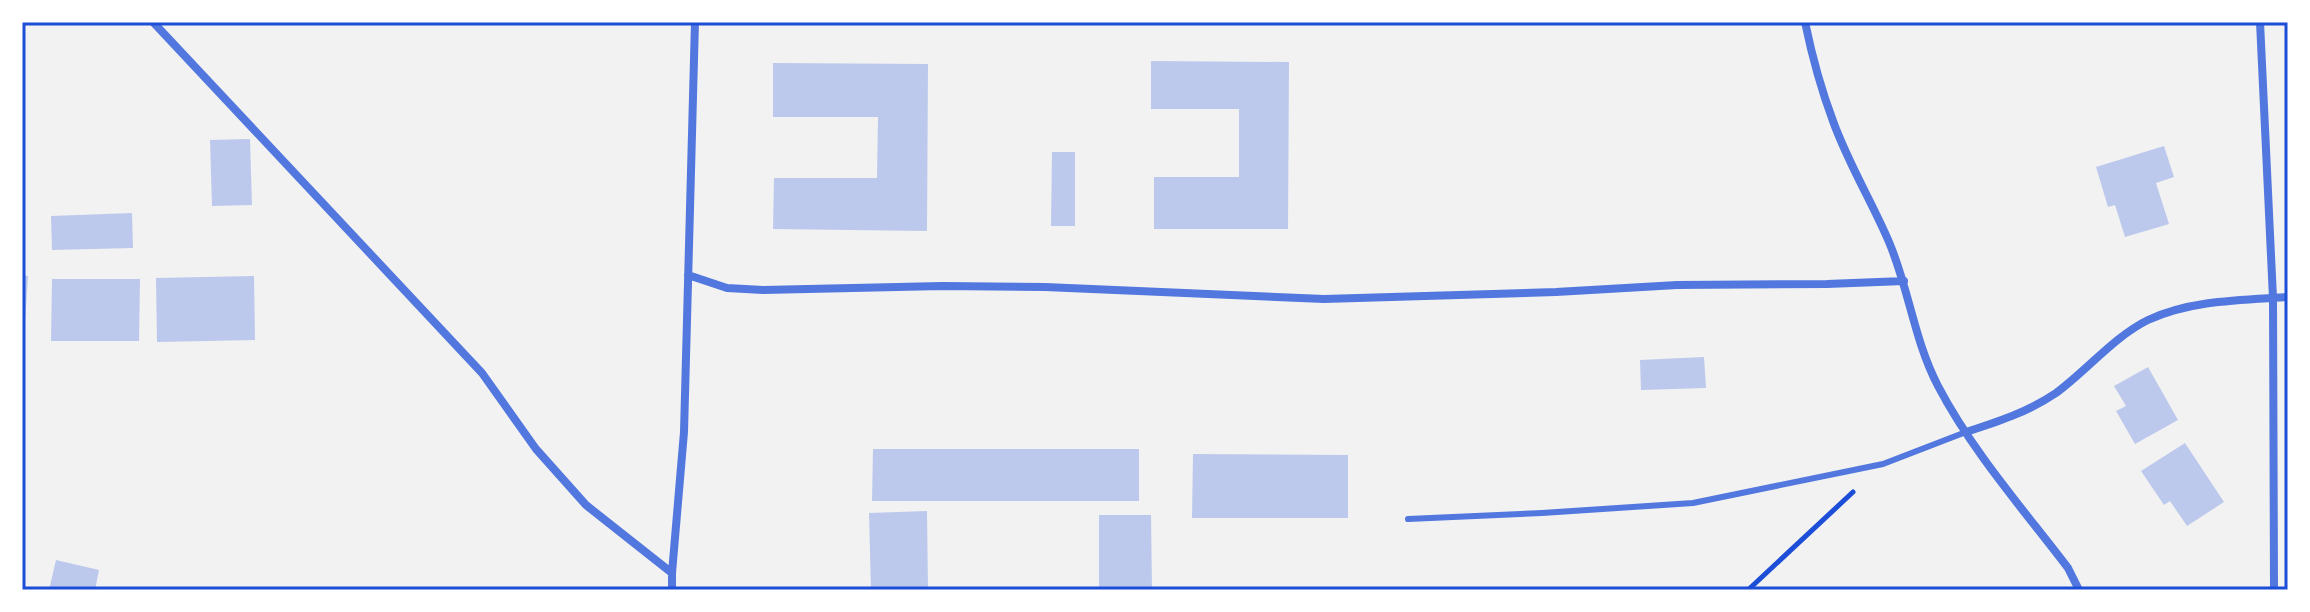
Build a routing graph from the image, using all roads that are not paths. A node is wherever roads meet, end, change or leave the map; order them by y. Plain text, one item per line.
1 (153, 22) edge
2 (695, 22) edge
3 (1805, 22) edge
4 (2260, 22) edge
5 (688, 275) junction
6 (1904, 281) junction
7 (2288, 297) edge
8 (2273, 298) junction
9 (1966, 432) junction
10 (1408, 519) dead end
11 (672, 573) junction
12 (672, 590) edge
13 (2079, 590) edge
14 (2274, 590) edge

1 - 11 street
2 - 5 street
3 - 6 street
4 - 8 street
5 - 6 street
5 - 11 street
6 - 9 street
7 - 8 street
8 - 9 street
8 - 14 street
9 - 10 lane
9 - 13 street
11 - 12 street

